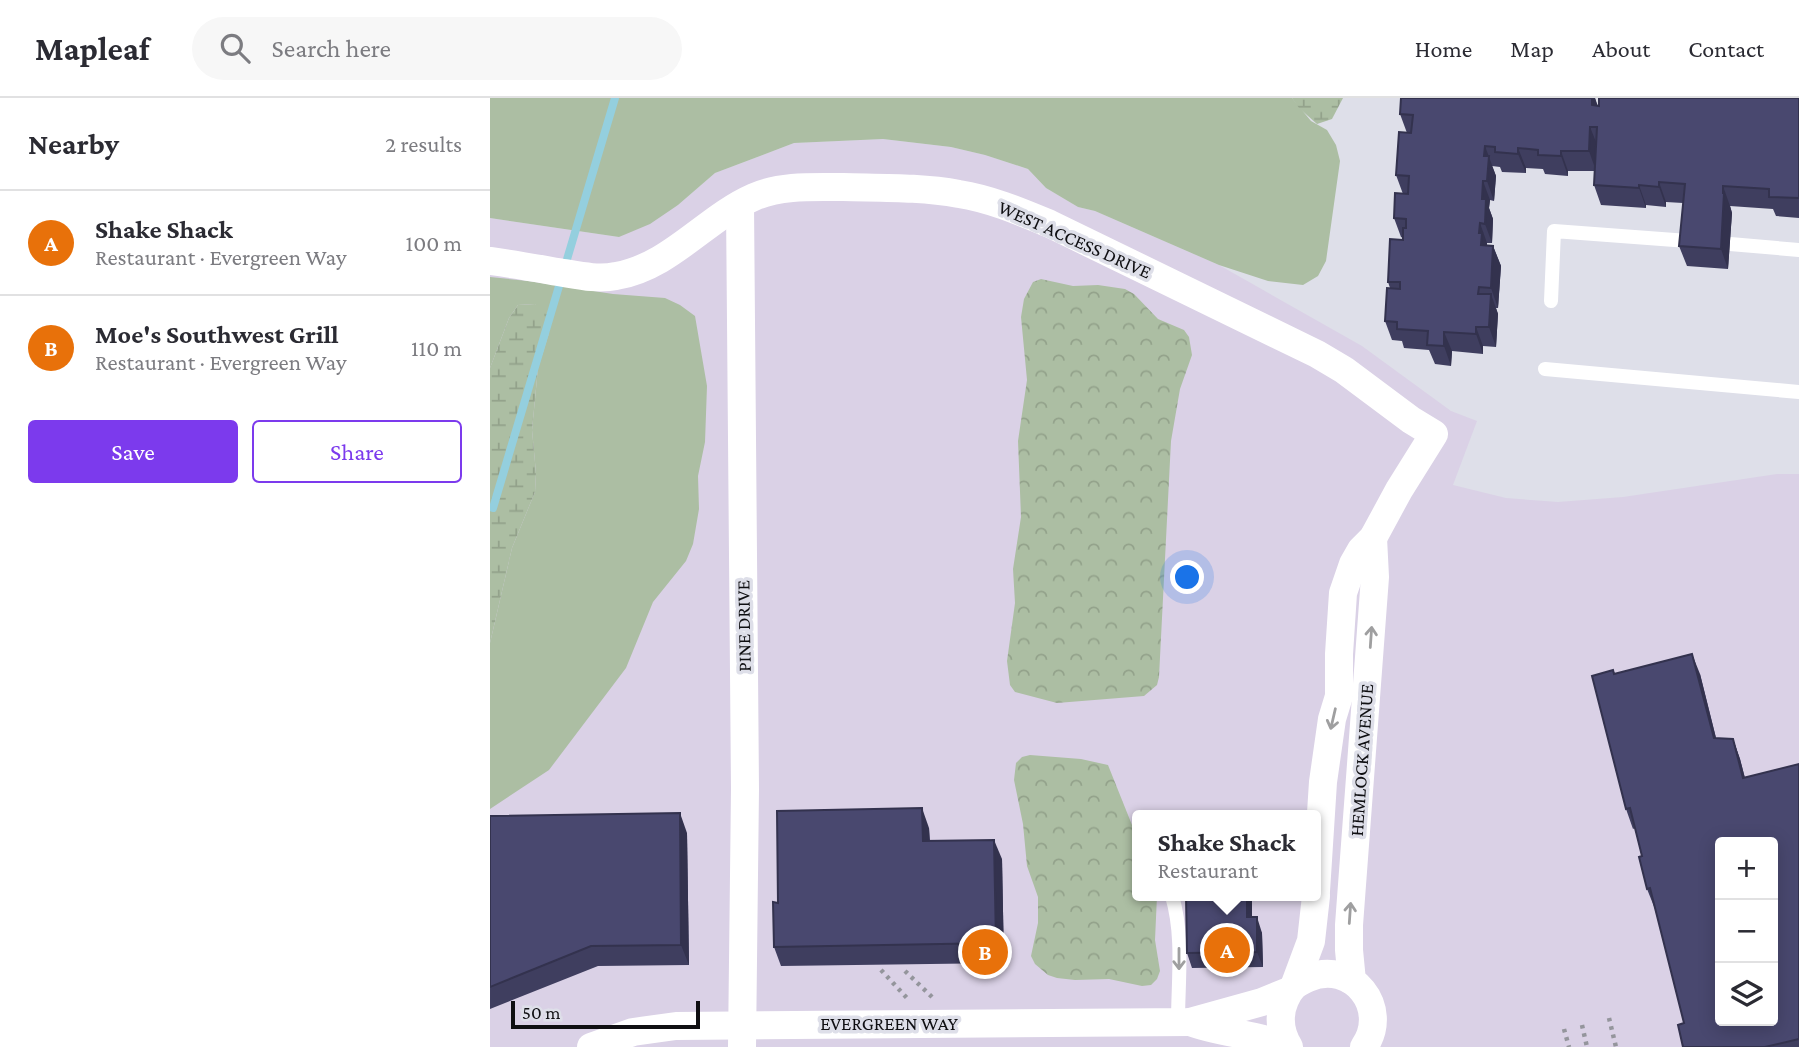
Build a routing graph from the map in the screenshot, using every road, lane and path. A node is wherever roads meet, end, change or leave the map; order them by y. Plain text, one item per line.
1 (740, 205) junction
2 (1688, 241) edge
3 (1730, 244) dead end
4 (1799, 250) edge
5 (490, 261) edge
6 (1551, 301) dead end
7 (1545, 369) dead end
8 (1799, 392) edge
9 (1434, 434) joint
10 (1373, 538) junction
11 (1321, 814) edge
12 (1173, 901) edge
13 (1315, 901) edge
14 (1352, 981) junction
15 (1292, 988) junction
16 (1609, 1018) dead end
17 (1184, 1022) junction
18 (1581, 1025) dead end
19 (1564, 1029) dead end
20 (742, 1035) edge
21 (591, 1047) edge
22 (1288, 1047) edge
23 (1364, 1047) edge
24 (1569, 1047) edge
25 (1587, 1047) edge
26 (1616, 1047) edge

1 - 5 street, WEST ACCESS DRIVE
1 - 9 street, WEST ACCESS DRIVE
1 - 20 street, PINE DRIVE
2 - 6 lane
3 - 4 lane
7 - 8 lane
9 - 10 street, HEMLOCK AVENUE
10 -> 11 street, HEMLOCK AVENUE
14 -> 10 street, HEMLOCK AVENUE
12 -> 17 lane
13 - 15 street, HEMLOCK AVENUE
14 - 15 street, EVERGREEN WAY
14 - 23 street
15 - 17 street, EVERGREEN WAY
15 - 22 street, HEMLOCK AVENUE
16 - 26 path
17 - 20 street, EVERGREEN WAY
17 - 22 street, EVERGREEN WAY
18 - 25 path
19 - 24 path
20 - 21 street, EVERGREEN WAY

